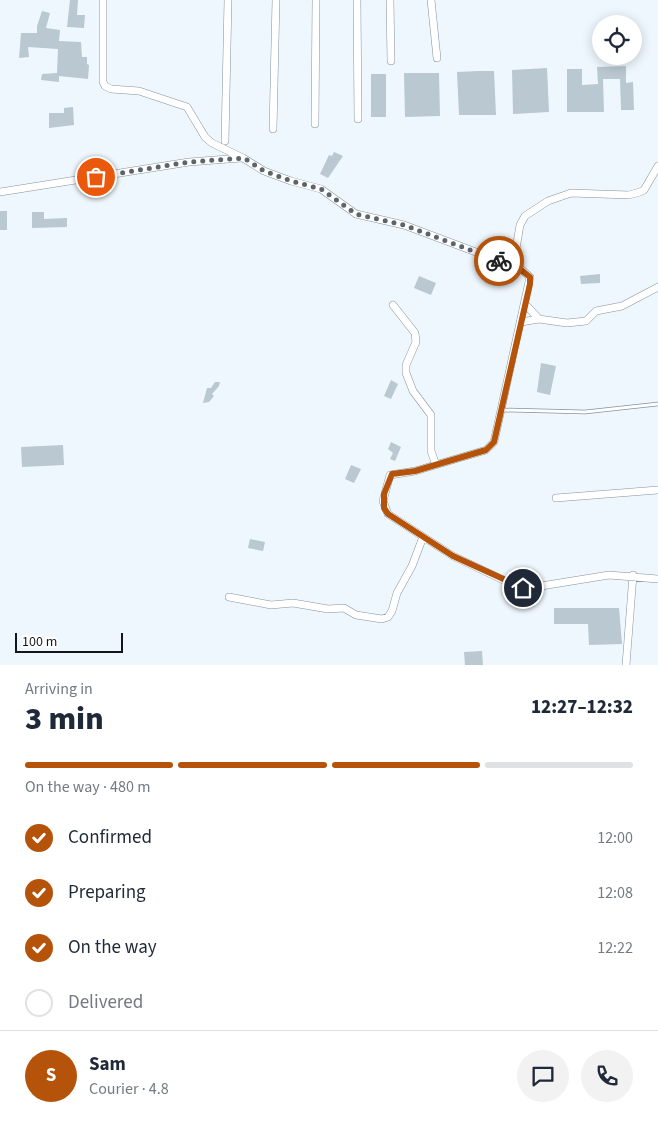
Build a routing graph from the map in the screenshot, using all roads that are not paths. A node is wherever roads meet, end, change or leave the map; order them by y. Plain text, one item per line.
1 (103, 0) edge
2 (228, 0) edge
3 (276, 0) edge
4 (316, 0) edge
5 (358, 0) edge
6 (390, 0) edge
7 (431, 0) edge
8 (437, 58) dead end
9 (390, 61) dead end
10 (358, 119) dead end
11 (315, 124) dead end
12 (273, 129) dead end
13 (225, 141) dead end
14 (244, 158) junction
15 (658, 166) edge
16 (0, 192) edge
17 (513, 266) junction
18 (658, 287) edge
19 (525, 304) junction
20 (392, 305) dead end
21 (539, 319) junction
22 (521, 322) junction
23 (658, 404) edge
24 (503, 410) junction
25 (436, 465) junction
26 (658, 490) edge
27 (556, 498) dead end
28 (423, 537) junction
29 (633, 575) junction
30 (658, 578) edge
31 (229, 597) dead end
32 (626, 665) edge

1 - 14 street
2 - 13 street
3 - 12 street
4 - 11 street
5 - 10 street
6 - 9 street
7 - 8 street
14 - 16 street
14 - 17 street
15 - 17 street
17 - 19 street
18 - 21 street
19 - 21 street
19 - 22 street
20 - 25 street
21 - 22 street
22 - 24 street
23 - 24 lane
24 - 25 street
25 - 28 street
26 - 27 street
28 - 29 street
28 - 31 street
29 - 30 street
29 - 32 street

